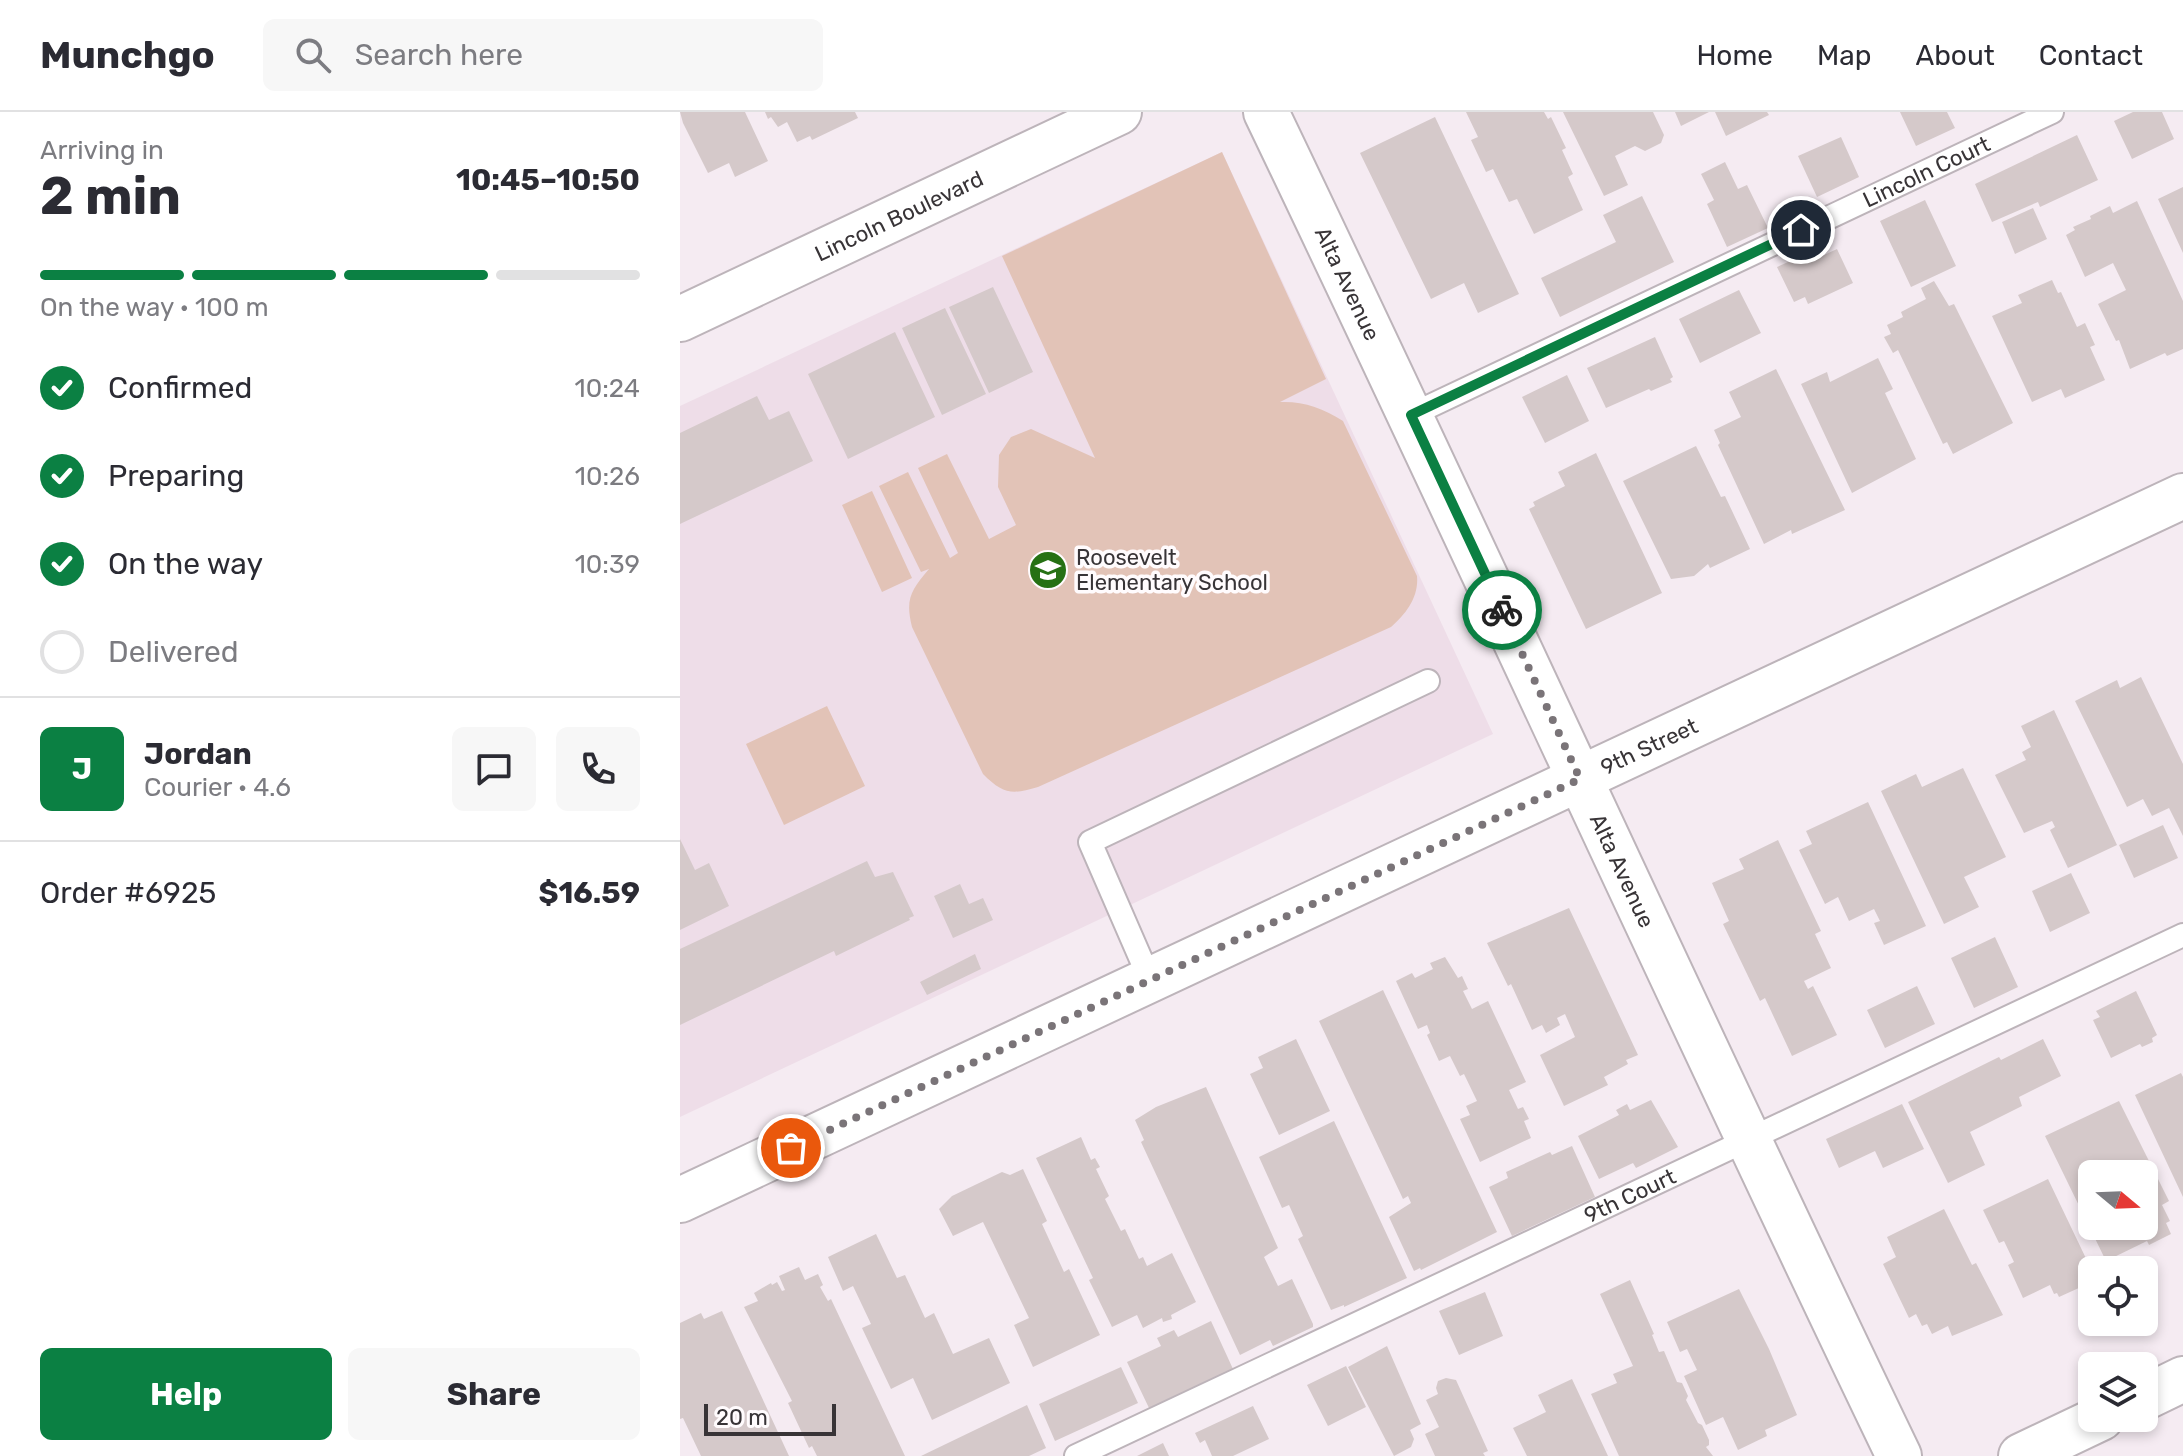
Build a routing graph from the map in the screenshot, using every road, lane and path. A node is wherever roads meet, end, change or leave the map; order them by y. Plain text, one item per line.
1 (1119, 112) edge
2 (1266, 112) edge
3 (2052, 112) edge
4 (680, 319) edge
5 (1411, 415) junction
6 (2183, 496) edge
7 (1428, 681) dead end
8 (1580, 779) junction
9 (2183, 935) edge
10 (1150, 980) junction
11 (1749, 1140) junction
12 (680, 1200) edge
13 (2183, 1379) edge
14 (2158, 1391) edge
15 (2078, 1429) edge
16 (1076, 1456) edge
17 (1899, 1456) edge
18 (2021, 1456) edge

1 - 4 street, Lincoln Boulevard
2 - 5 street, Alta Avenue
3 - 5 lane, Lincoln Court
5 - 8 street, Alta Avenue
6 - 8 street, 9th Street
7 - 10 lane
8 - 10 street, 9th Street
8 - 11 street, Alta Avenue
9 - 11 lane, 9th Court
10 - 12 street, 9th Street
11 - 16 lane, 9th Court
11 - 17 street, Alta Avenue
13 - 14 street
15 - 18 street

